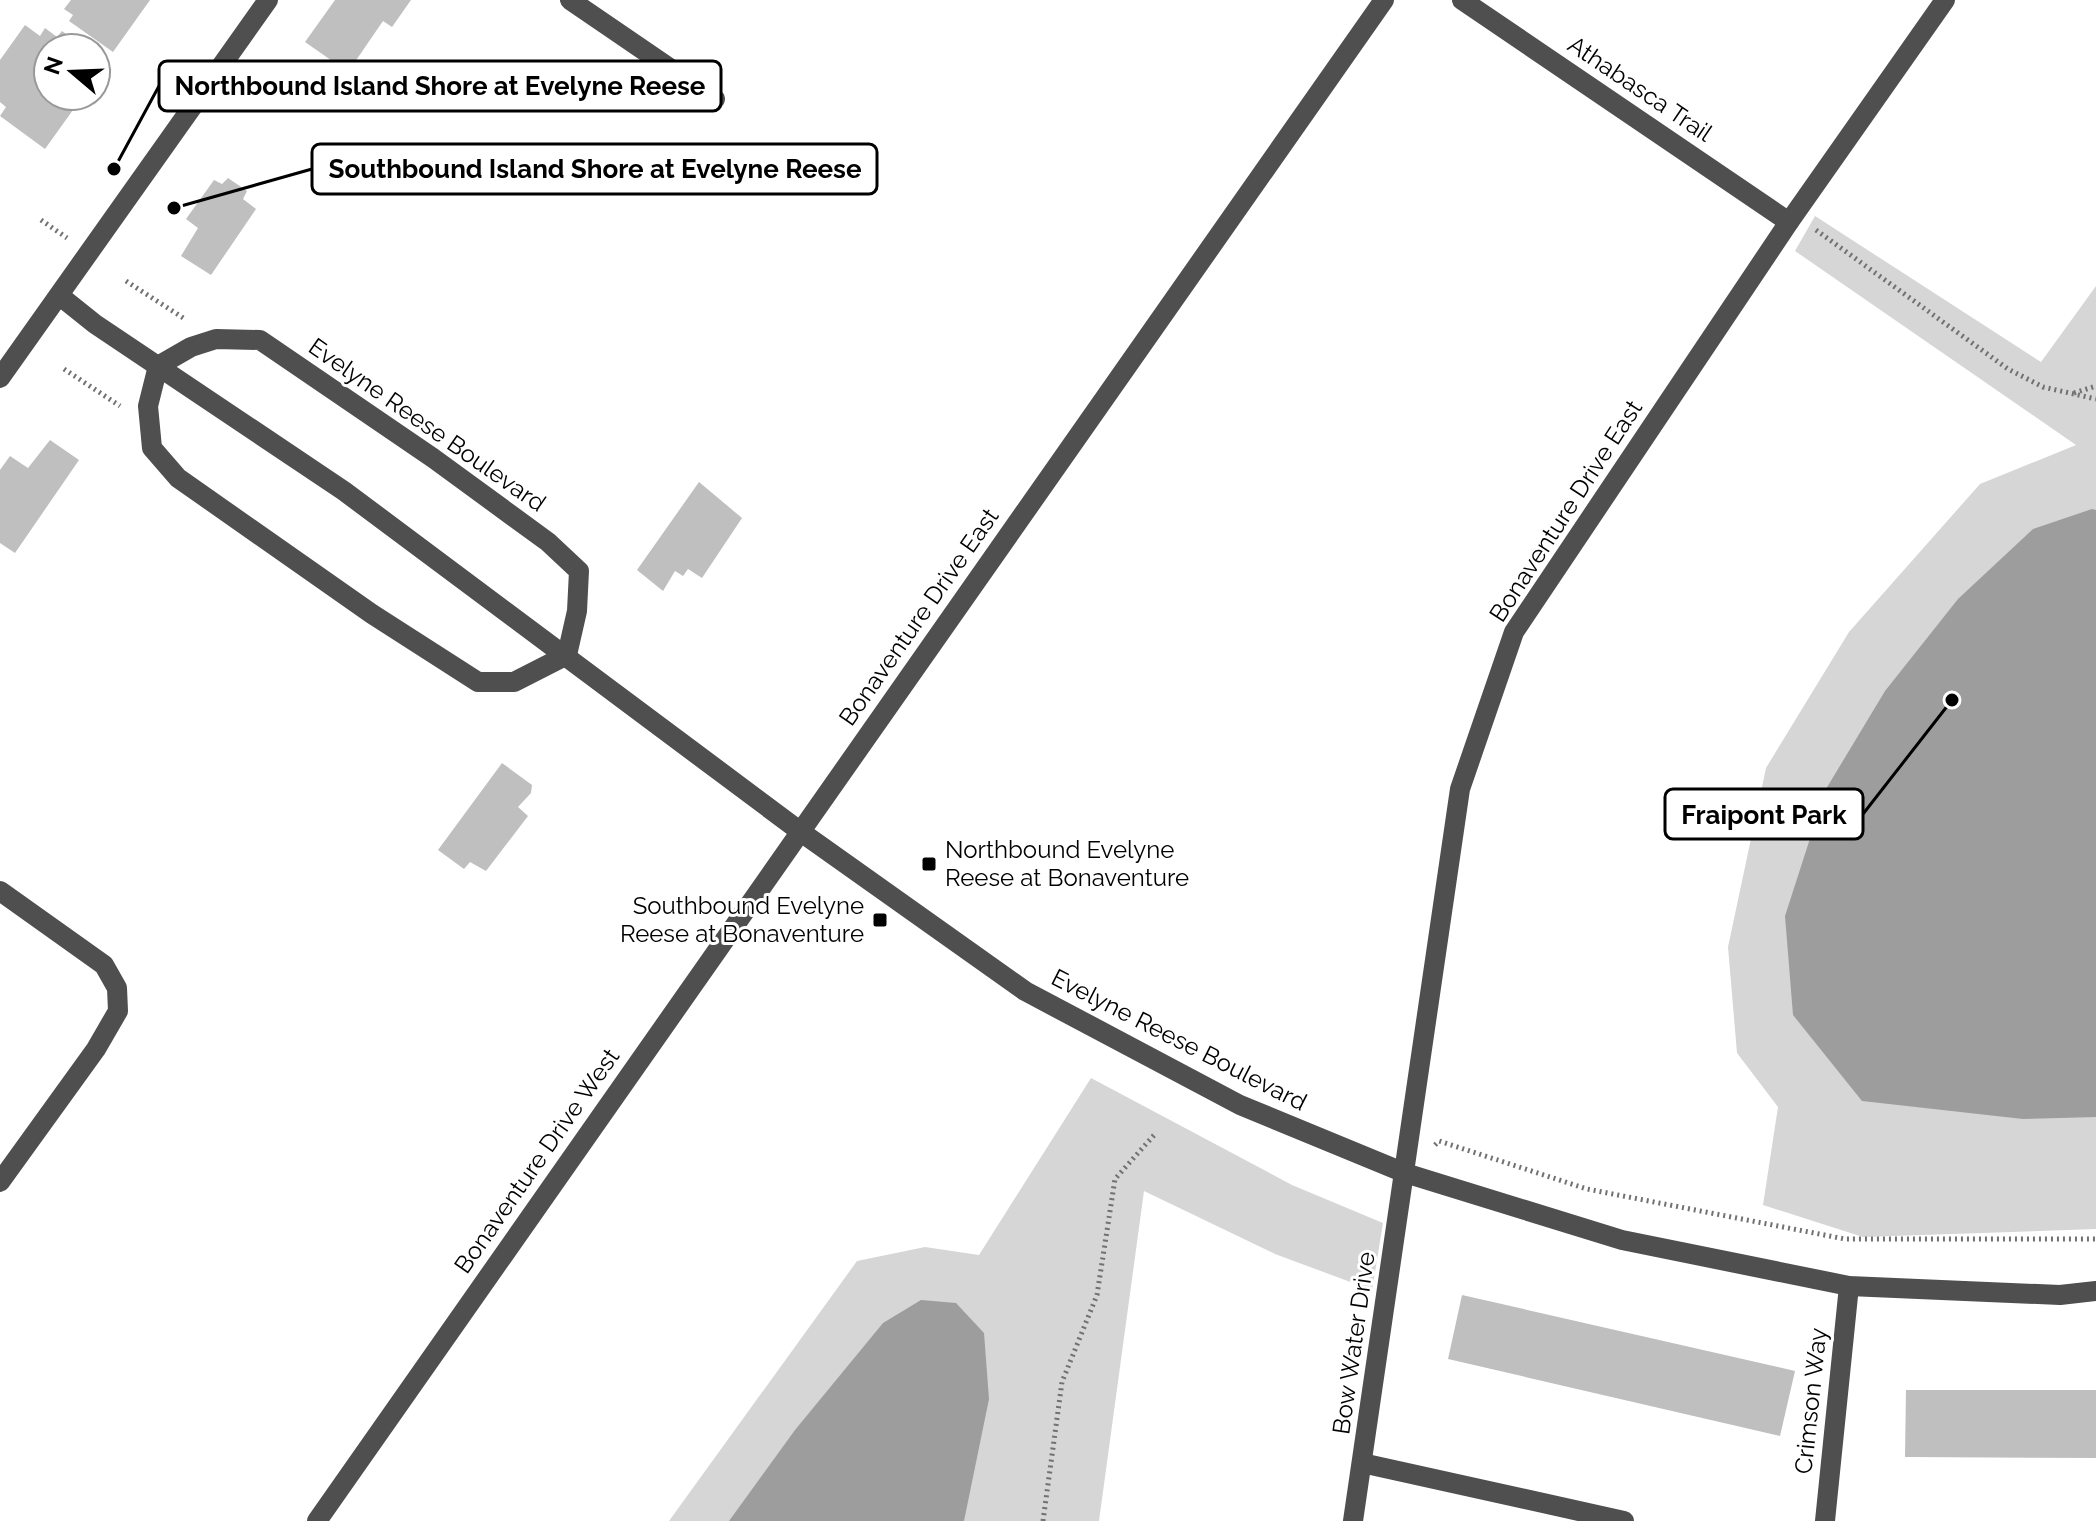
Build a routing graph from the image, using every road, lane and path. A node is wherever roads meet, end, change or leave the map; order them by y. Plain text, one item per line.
1 (268, 0) edge
2 (570, 0) edge
3 (1384, 0) edge
4 (1462, 0) edge
5 (1945, 0) edge
6 (715, 99) dead end
7 (1792, 218) junction
8 (126, 281) dead end
9 (60, 296) junction
10 (216, 339) junction
11 (158, 366) junction
12 (64, 369) dead end
13 (0, 378) edge
14 (2096, 386) edge
15 (2072, 394) junction
16 (2096, 399) edge
17 (150, 426) junction
18 (567, 655) junction
19 (801, 832) junction
20 (0, 891) edge
21 (1155, 1134) dead end
22 (1405, 1173) junction
23 (0, 1182) edge
24 (2096, 1239) edge
25 (1849, 1286) junction
26 (2096, 1291) edge
27 (1362, 1463) junction
28 (317, 1521) edge
29 (1043, 1521) edge
30 (1353, 1521) edge
31 (1624, 1521) edge
32 (1825, 1521) edge

1 - 9 street
2 - 6 street
3 - 19 street, Bonaventure Drive East
4 - 7 street, Athabasca Trail
5 - 7 street, Bonaventure Drive East
7 - 15 path
7 - 22 street, Bonaventure Drive East
8 - 10 path
9 - 11 street, Evelyne Reese Boulevard
9 - 13 street
10 - 11 street, Evelyne Reese Boulevard
10 - 18 street, Evelyne Reese Boulevard
11 - 17 street
11 - 18 street, Evelyne Reese Boulevard
12 - 17 path
14 - 15 path
15 - 16 path
17 - 18 street
18 - 19 street, Evelyne Reese Boulevard
19 - 22 street, Evelyne Reese Boulevard
19 - 28 street, Bonaventure Drive West
20 - 23 street
21 - 29 path
22 - 24 path
22 - 25 street, Evelyne Reese Boulevard
22 - 27 street, Bow Water Drive
25 - 26 street, Evelyne Reese Boulevard
25 - 32 street, Crimson Way
27 - 30 street, Bow Water Drive
27 - 31 street

